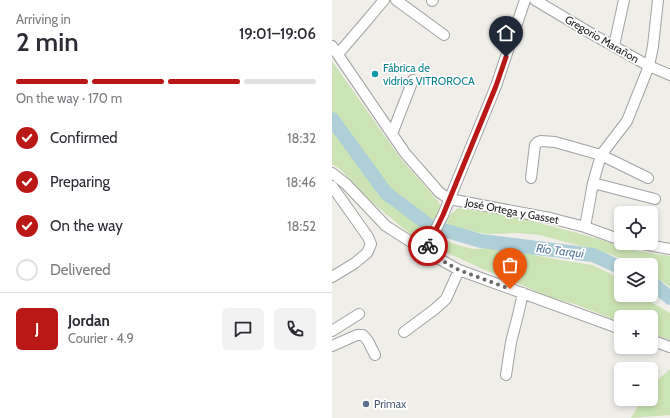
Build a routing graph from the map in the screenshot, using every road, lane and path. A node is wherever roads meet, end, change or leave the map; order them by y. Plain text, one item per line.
1 (384, 0) edge
2 (396, 0) edge
3 (525, 0) edge
4 (535, 0) edge
5 (624, 0) edge
6 (658, 0) edge
7 (444, 35) dead end
8 (614, 46) junction
9 (335, 50) edge
10 (649, 66) junction
11 (670, 75) edge
12 (413, 80) dead end
13 (392, 134) junction
14 (601, 155) junction
15 (332, 173) edge
16 (531, 178) dead end
17 (648, 178) dead end
18 (594, 183) junction
19 (332, 186) edge
20 (449, 199) junction
21 (655, 199) dead end
22 (585, 227) junction
23 (614, 237) edge
24 (658, 247) edge
25 (427, 248) junction
26 (670, 249) edge
27 (459, 270) junction
28 (332, 277) edge
29 (523, 293) junction
30 (359, 314) dead end
31 (614, 326) edge
32 (332, 331) edge
33 (404, 332) dead end
34 (658, 343) edge
35 (332, 346) edge
36 (670, 347) edge
37 (375, 355) dead end
38 (506, 375) dead end

1 - 9 street
2 - 7 street
3 - 20 street
4 - 8 street, Gregorio Marañon
5 - 8 street
6 - 10 street
8 - 10 street, Gregorio Marañon
9 - 13 street, José Ortega y Gasset
10 - 11 street, Gregorio Marañon
10 - 14 street
12 - 13 street
13 - 20 street, José Ortega y Gasset
14 - 16 street
14 - 17 street
14 - 18 street
15 - 25 street
18 - 21 street
18 - 22 street
19 - 28 street
20 - 22 street, José Ortega y Gasset
20 - 25 street
22 - 23 street, José Ortega y Gasset
24 - 26 street
25 - 27 street
27 - 29 street
27 - 33 street
29 - 31 street
29 - 38 street
30 - 32 street
34 - 36 street
35 - 37 street

